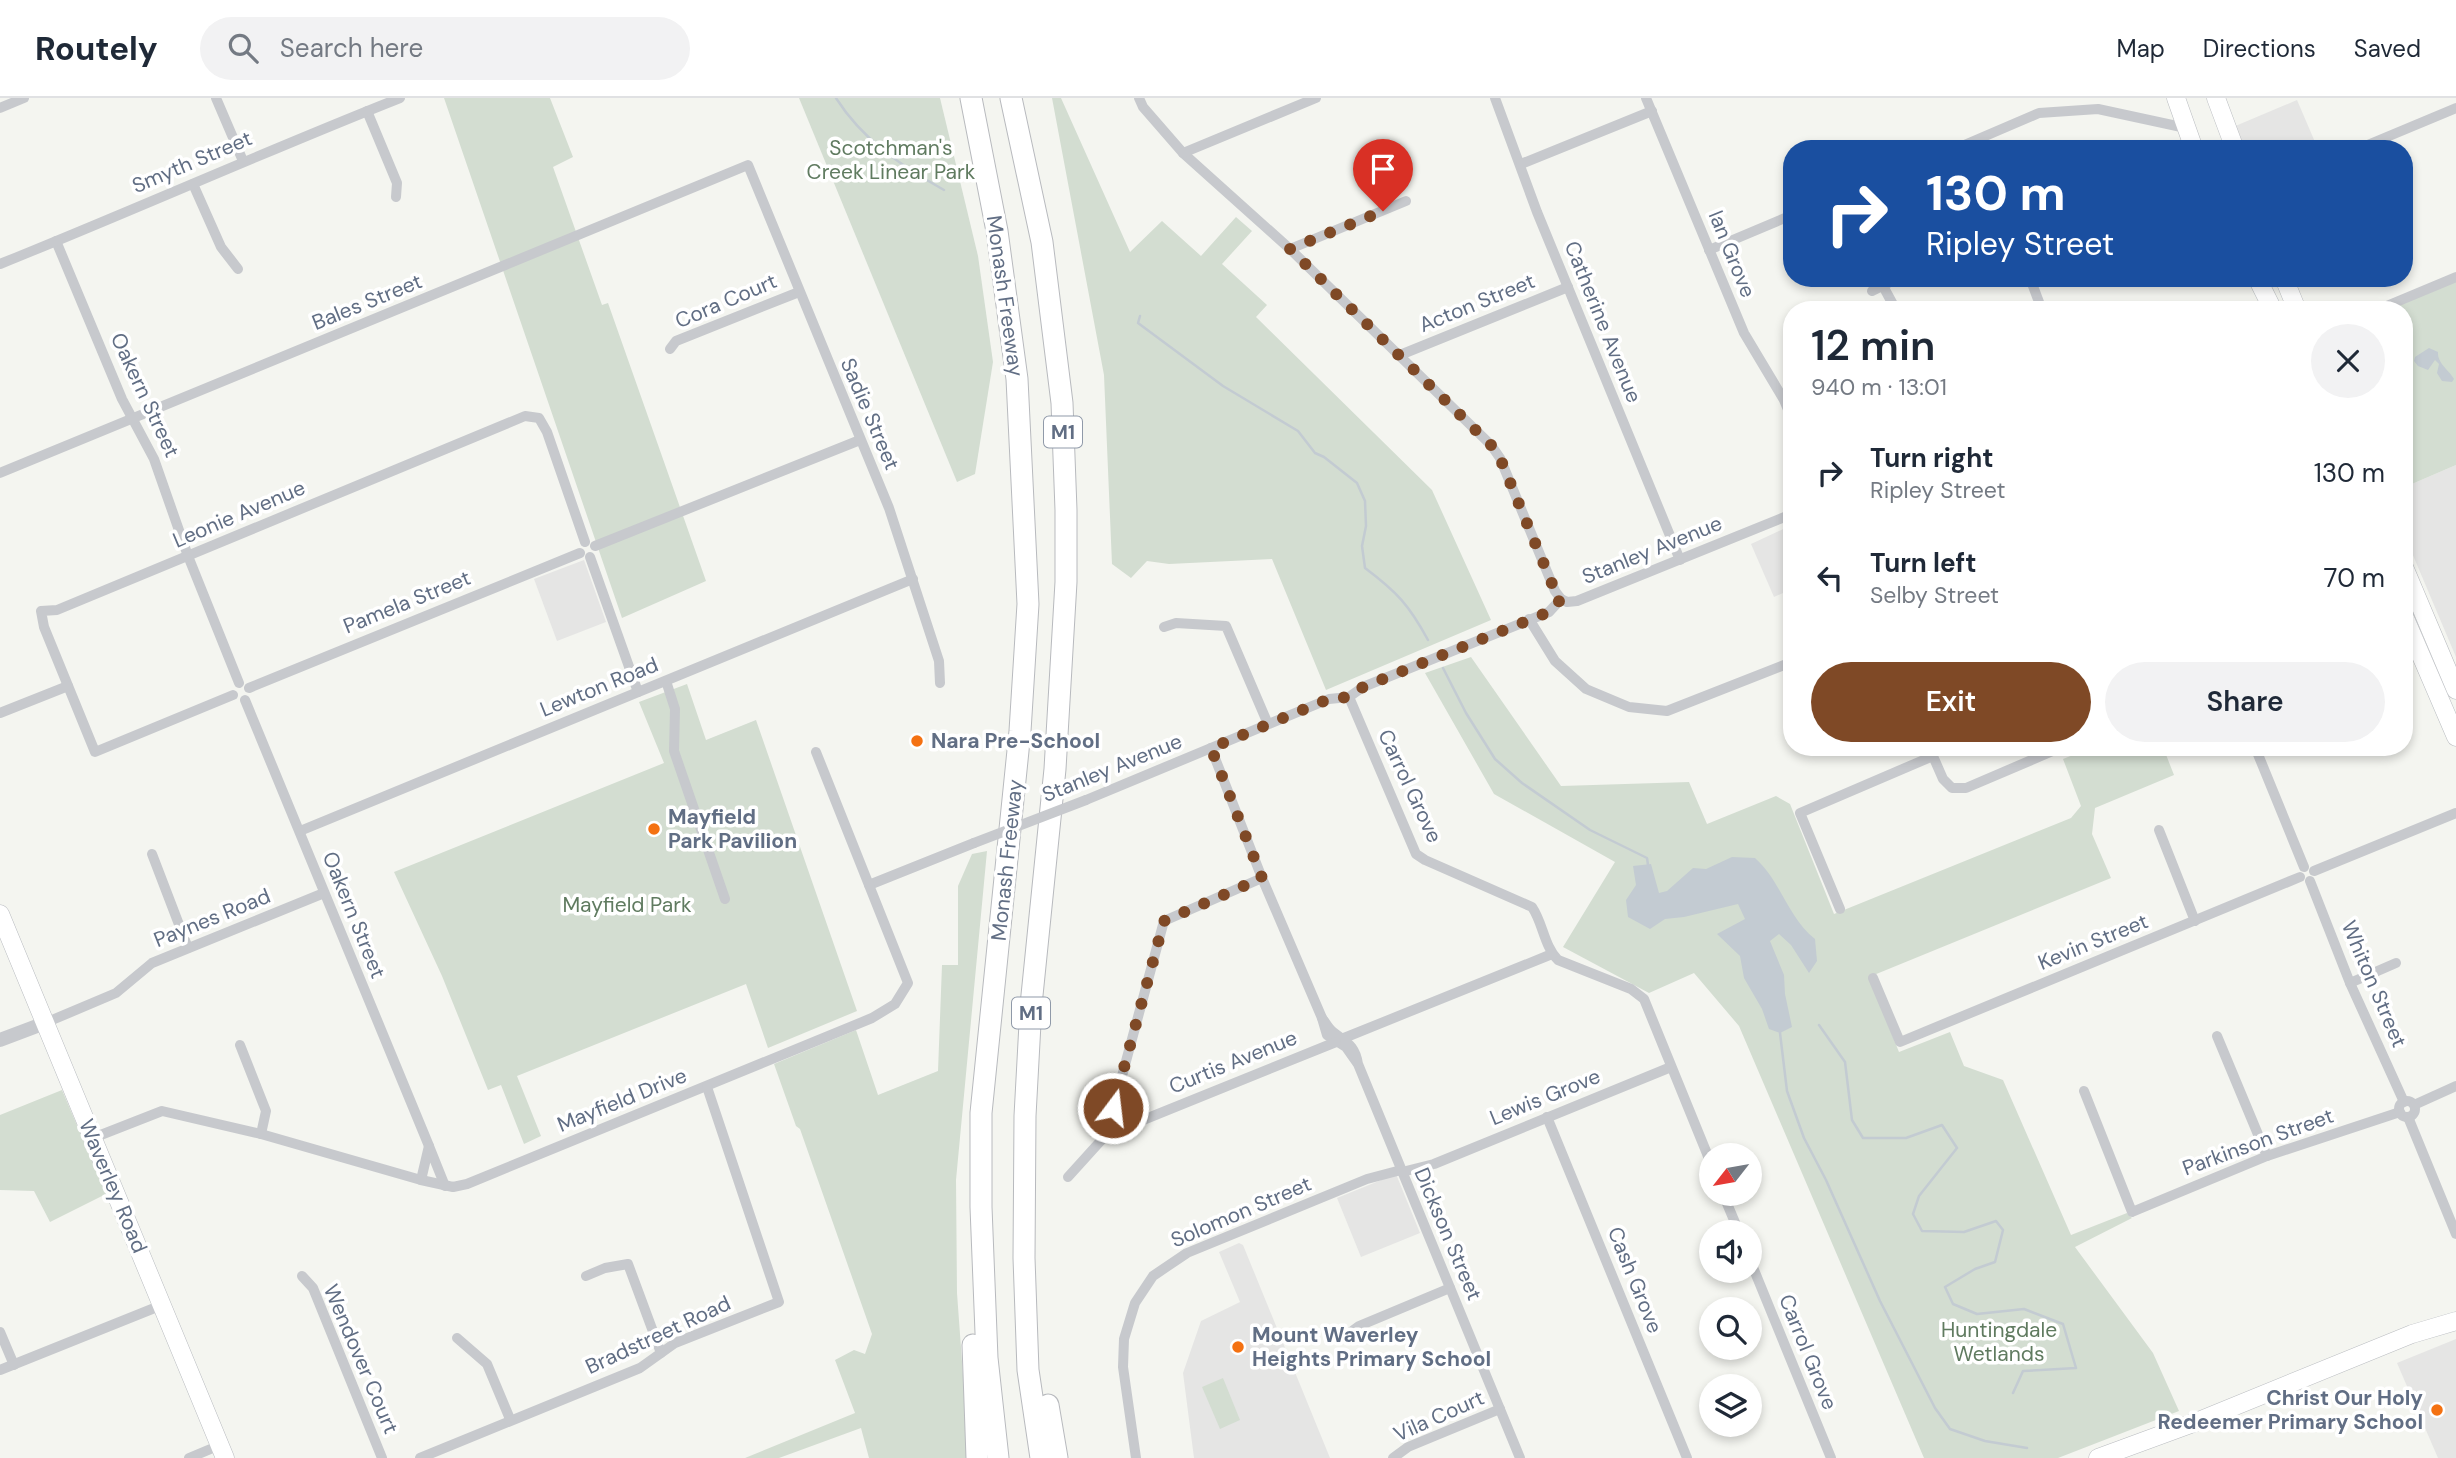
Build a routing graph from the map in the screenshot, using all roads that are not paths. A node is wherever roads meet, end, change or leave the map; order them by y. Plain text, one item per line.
1 (24, 98) edge
2 (216, 98) edge
3 (400, 98) edge
4 (971, 98) edge
5 (1011, 98) edge
6 (1139, 98) edge
7 (1316, 98) edge
8 (1495, 98) edge
9 (1646, 98) edge
10 (2176, 98) edge
11 (2216, 98) edge
12 (0, 108) edge
13 (2456, 108) edge
14 (367, 111) junction
15 (1652, 111) junction
16 (2186, 128) junction
17 (1976, 140) edge
18 (2191, 140) edge
19 (2232, 140) edge
20 (2380, 140) edge
21 (1183, 153) junction
22 (243, 161) junction
23 (1521, 164) junction
24 (748, 165) joint
25 (193, 184) junction
26 (396, 197) dead end
27 (1406, 201) dead end
28 (1783, 219) edge
29 (56, 241) junction
30 (1290, 249) junction
31 (1709, 250) junction
32 (0, 264) edge
33 (238, 269) dead end
34 (2456, 277) edge
35 (1568, 287) junction
36 (799, 292) junction
37 (2399, 301) edge
38 (670, 349) dead end
39 (1400, 355) junction
40 (1783, 398) edge
41 (134, 419) junction
42 (860, 440) junction
43 (0, 472) edge
44 (1783, 518) edge
45 (587, 550) junction
46 (188, 556) junction
47 (1680, 559) junction
48 (913, 579) junction
49 (2413, 590) edge
50 (1561, 599) junction
51 (1529, 619) junction
52 (1164, 627) dead end
53 (2413, 629) edge
54 (1783, 665) edge
55 (2449, 680) edge
56 (666, 681) junction
57 (940, 683) dead end
58 (68, 685) junction
59 (244, 685) junction
60 (638, 692) junction
61 (233, 695) junction
62 (1349, 697) junction
63 (246, 699) junction
64 (0, 713) edge
65 (1268, 724) junction
66 (2456, 737) edge
67 (1211, 748) junction
68 (816, 752) dead end
69 (1920, 756) edge
70 (1933, 756) edge
71 (2041, 756) edge
72 (2259, 756) edge
73 (2456, 813) edge
74 (2159, 830) dead end
75 (300, 831) junction
76 (152, 855) dead end
77 (2307, 874) junction
78 (1262, 878) junction
79 (869, 886) junction
80 (324, 893) junction
81 (725, 899) dead end
82 (1840, 909) dead end
83 (0, 914) edge
84 (2194, 921) junction
85 (188, 948) junction
86 (1552, 954) junction
87 (2396, 963) dead end
88 (1873, 978) dead end
89 (2350, 983) junction
90 (45, 1023) junction
91 (2217, 1036) dead end
92 (0, 1040) edge
93 (1340, 1040) junction
94 (240, 1045) dead end
95 (1671, 1067) junction
96 (2456, 1086) edge
97 (707, 1087) junction
98 (2084, 1091) dead end
99 (2406, 1109) junction
100 (981, 1113) junction
101 (1547, 1117) junction
102 (261, 1134) junction
103 (1106, 1135) junction
104 (93, 1138) junction
105 (1702, 1143) edge
106 (429, 1146) junction
107 (2267, 1156) junction
108 (1401, 1171) junction
109 (1068, 1177) dead end
110 (421, 1180) junction
111 (446, 1185) junction
112 (2456, 1234) edge
113 (1024, 1258) junction
114 (302, 1276) dead end
115 (586, 1276) dead end
116 (1759, 1283) edge
117 (1450, 1288) junction
118 (162, 1305) junction
119 (2456, 1310) edge
120 (2456, 1321) edge
121 (0, 1332) edge
122 (2412, 1334) junction
123 (457, 1338) dead end
124 (1340, 1340) dead end
125 (661, 1353) junction
126 (14, 1365) junction
127 (0, 1370) edge
128 (1500, 1409) junction
129 (510, 1419) junction
130 (222, 1451) edge
131 (189, 1458) edge
132 (382, 1458) edge
133 (420, 1458) edge
134 (977, 1458) edge
135 (998, 1458) edge
136 (1041, 1458) edge
137 (1057, 1458) edge
138 (1136, 1458) edge
139 (1393, 1458) edge
140 (1520, 1458) edge
141 (1687, 1458) edge
142 (1831, 1458) edge
143 (2099, 1458) edge

1 - 12 street
2 - 22 street
3 - 14 street, Smyth Street
4 - 100 highway, Monash Freeway / M1
5 - 113 highway, Monash Freeway / M1
6 - 21 street
7 - 21 street
8 - 23 street, Catherine Avenue
9 - 15 street, Ian Grove
10 - 16 main road
11 - 19 main road
13 - 20 street
14 - 22 street, Smyth Street
14 - 26 street
15 - 23 street
15 - 31 street, Ian Grove
16 - 17 street
16 - 18 main road
21 - 30 street
22 - 25 street, Smyth Street
23 - 35 street, Catherine Avenue
24 - 36 street, Sadie Street
24 - 41 street, Bales Street
25 - 29 street, Smyth Street
25 - 33 street
27 - 30 street
28 - 31 street
29 - 32 street, Smyth Street
29 - 41 street, Oakern Street
30 - 39 street
31 - 40 street, Ian Grove
34 - 37 street
35 - 39 street, Acton Street
35 - 47 street, Catherine Avenue
36 - 38 street, Cora Court
36 - 42 street, Sadie Street
39 - 50 street
41 - 43 street, Bales Street
41 - 46 street, Oakern Street
42 - 45 street, Pamela Street
42 - 48 street, Sadie Street
44 - 47 street, Stanley Avenue
45 - 46 street, Leonie Avenue
45 - 59 street, Pamela Street
45 - 60 street
46 - 58 street, Leonie Avenue
46 - 59 street, Oakern Street
47 - 50 street, Stanley Avenue
48 - 56 street, Lewton Road
48 - 57 street, Sadie Street
49 - 55 main road
50 - 51 street, Stanley Avenue
51 - 54 street
51 - 62 street, Stanley Avenue
52 - 65 street
53 - 55 main road
55 - 66 main road
56 - 60 street, Lewton Road
56 - 81 street
58 - 61 street
58 - 64 street
59 - 61 street
59 - 63 street
60 - 75 street, Lewton Road
61 - 63 street
62 - 65 street, Stanley Avenue
62 - 86 street, Carrol Grove
63 - 75 street, Oakern Street
65 - 67 street, Stanley Avenue
67 - 78 street, Dickson Street
67 - 79 street, Stanley Avenue, bridge
68 - 79 street, Mayfield Drive
69 - 82 street
70 - 71 street
72 - 77 street, Whiton Street
73 - 77 street, Kevin Street
74 - 84 street
75 - 80 street, Oakern Street
76 - 85 street
77 - 84 street, Kevin Street
77 - 89 street, Whiton Street
78 - 93 street, Dickson Street
78 - 103 street
79 - 97 street, Mayfield Drive
80 - 85 street, Paynes Road
80 - 106 street, Oakern Street
83 - 90 main road, Waverley Road
84 - 88 street, Kevin Street
85 - 90 street, Paynes Road
86 - 93 street, Curtis Avenue
86 - 95 street
87 - 89 street
89 - 99 street, Whiton Street
90 - 92 street
90 - 104 main road, Waverley Road
91 - 107 street
93 - 103 street, Curtis Avenue
93 - 108 street, Dickson Street
94 - 102 street
95 - 101 street, Lewis Grove
95 - 105 street
96 - 99 street, Parkinson Street
97 - 111 street, Mayfield Drive
97 - 125 street, Bradstreet Road
98 - 107 street, Parkinson Street
99 - 107 street, Parkinson Street
99 - 112 street, Whiton Street
100 - 134 highway
100 - 135 highway, Monash Freeway / M1
101 - 108 street, Lewis Grove
101 - 141 street, Cash Grove
102 - 104 street, Mayfield Drive
102 - 110 street, Mayfield Drive
103 - 109 street
104 - 118 main road, Waverley Road
106 - 110 street
106 - 111 street, Oakern Street
108 - 117 street, Dickson Street
108 - 138 street, Solomon Street
110 - 111 street, Mayfield Drive
113 - 136 highway, Monash Freeway / M1
113 - 137 highway
114 - 132 street, Wendover Court
115 - 125 street
116 - 142 street, Carrol Grove
117 - 124 street
117 - 128 street, Dickson Street
118 - 126 street
118 - 130 main road, Waverley Road
119 - 122 main road
120 - 122 main road
121 - 126 street
122 - 143 main road
123 - 129 street
125 - 129 street, Bradstreet Road
126 - 127 street
128 - 139 street, Vila Court
128 - 140 street, Dickson Street
129 - 133 street, Bradstreet Road
130 - 131 street

